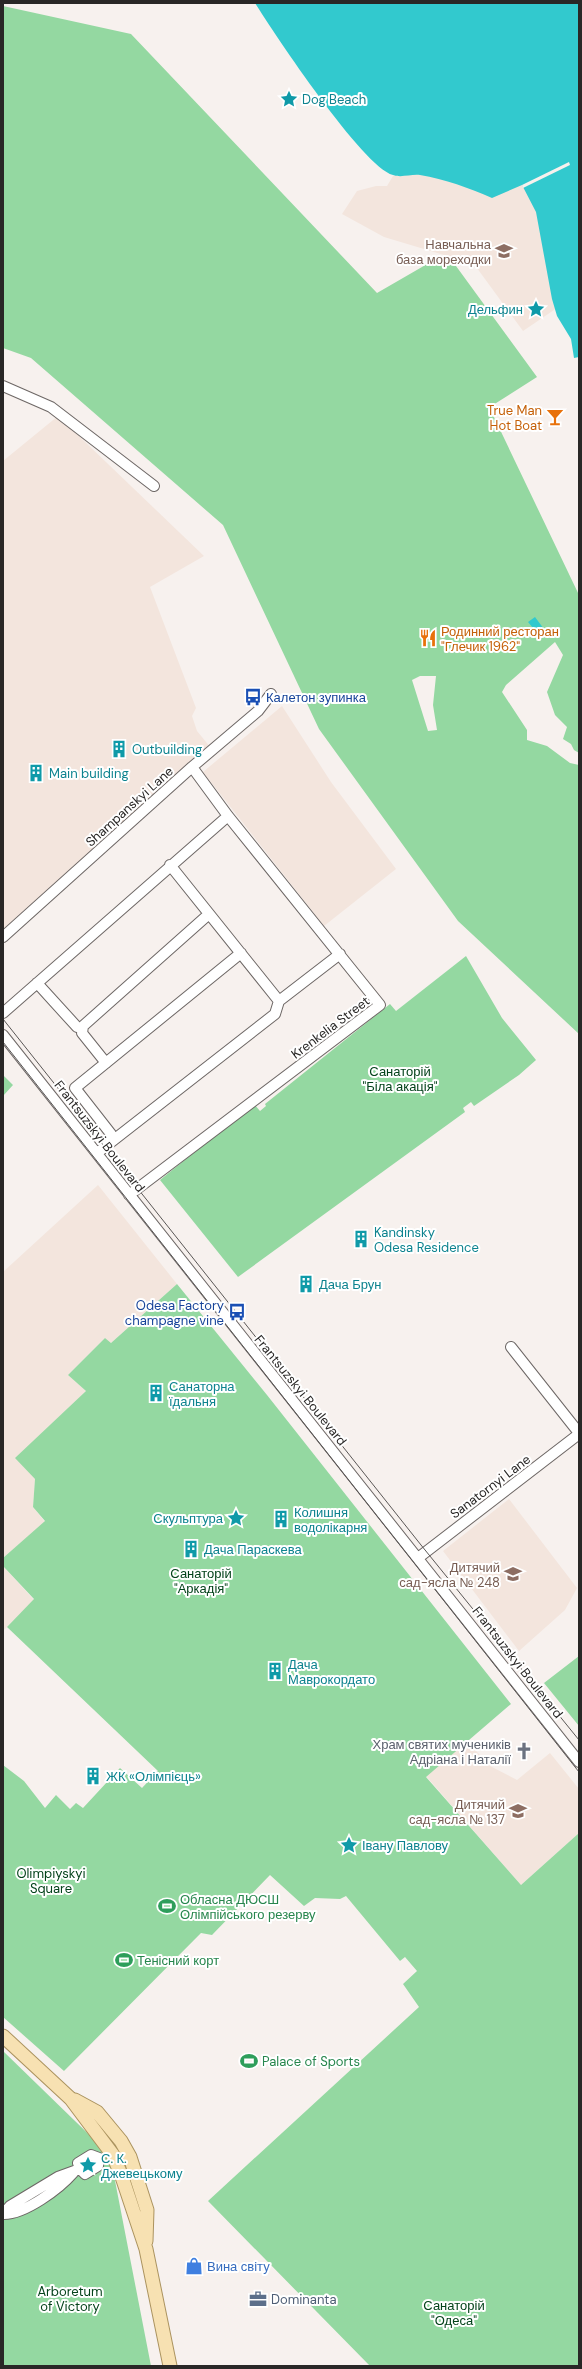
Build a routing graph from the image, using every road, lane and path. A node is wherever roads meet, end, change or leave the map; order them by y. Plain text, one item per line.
1 (3, 386) edge
2 (154, 486) dead end
3 (271, 694) dead end
4 (192, 767) junction
5 (228, 816) junction
6 (170, 866) junction
7 (209, 914) junction
8 (3, 937) edge
9 (240, 953) junction
10 (340, 954) junction
11 (37, 983) junction
12 (279, 1001) junction
13 (3, 1014) edge
14 (81, 1028) junction
15 (3, 1035) edge
16 (106, 1063) junction
17 (110, 1142) junction
18 (97, 1152) junction
19 (129, 1195) junction
20 (511, 1347) dead end
21 (579, 1434) edge
22 (418, 1558) junction
23 (579, 1762) edge
24 (3, 2036) edge
25 (101, 2156) dead end
26 (3, 2214) edge
27 (170, 2366) edge

1 - 2 street
3 - 4 street, Shampanskyi Lane
4 - 5 street, Krenkelia Street
4 - 8 street, Shampanskyi Lane
5 - 6 street
5 - 10 street, Krenkelia Street
6 - 7 street
6 - 11 street
7 - 9 street
7 - 14 street
9 - 12 street
9 - 16 street
10 - 12 street
10 - 19 street, Krenkelia Street
11 - 13 street
11 - 14 street
12 - 17 street
14 - 16 street
15 - 18 street, Frantsuzskyi Boulevard
16 - 17 street
17 - 18 street
18 - 19 street, Frantsuzskyi Boulevard
19 - 22 street, Frantsuzskyi Boulevard
20 - 21 street
21 - 22 street, Sanatornyi Lane
22 - 23 street, Frantsuzskyi Boulevard
24 - 27 main road
25 - 26 street

